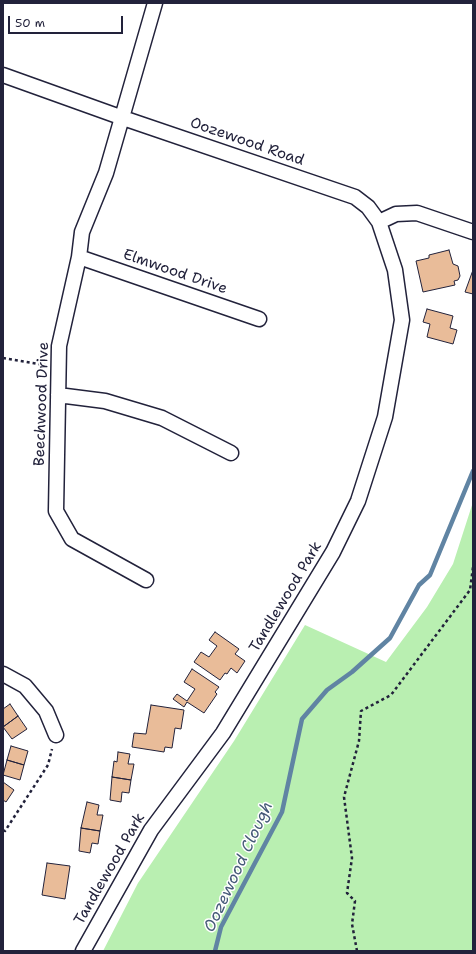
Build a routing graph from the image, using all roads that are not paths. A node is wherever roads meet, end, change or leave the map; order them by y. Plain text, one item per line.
1 (155, 3) edge
2 (3, 75) edge
3 (123, 118) junction
4 (379, 222) junction
5 (473, 232) edge
6 (79, 257) junction
7 (259, 319) dead end
8 (58, 395) junction
9 (230, 453) dead end
10 (146, 580) dead end
11 (3, 674) edge
12 (56, 735) road end
13 (83, 951) edge

1 - 3 street, Beechwood Drive
2 - 3 street, Oozewood Road
3 - 4 street, Oozewood Road
3 - 6 street, Beechwood Drive
4 - 5 street
4 - 13 street, Tandlewood Park
6 - 7 street, Elmwood Drive
6 - 8 street, Beechwood Drive
8 - 9 street
8 - 10 street, Beechwood Drive
11 - 12 street

